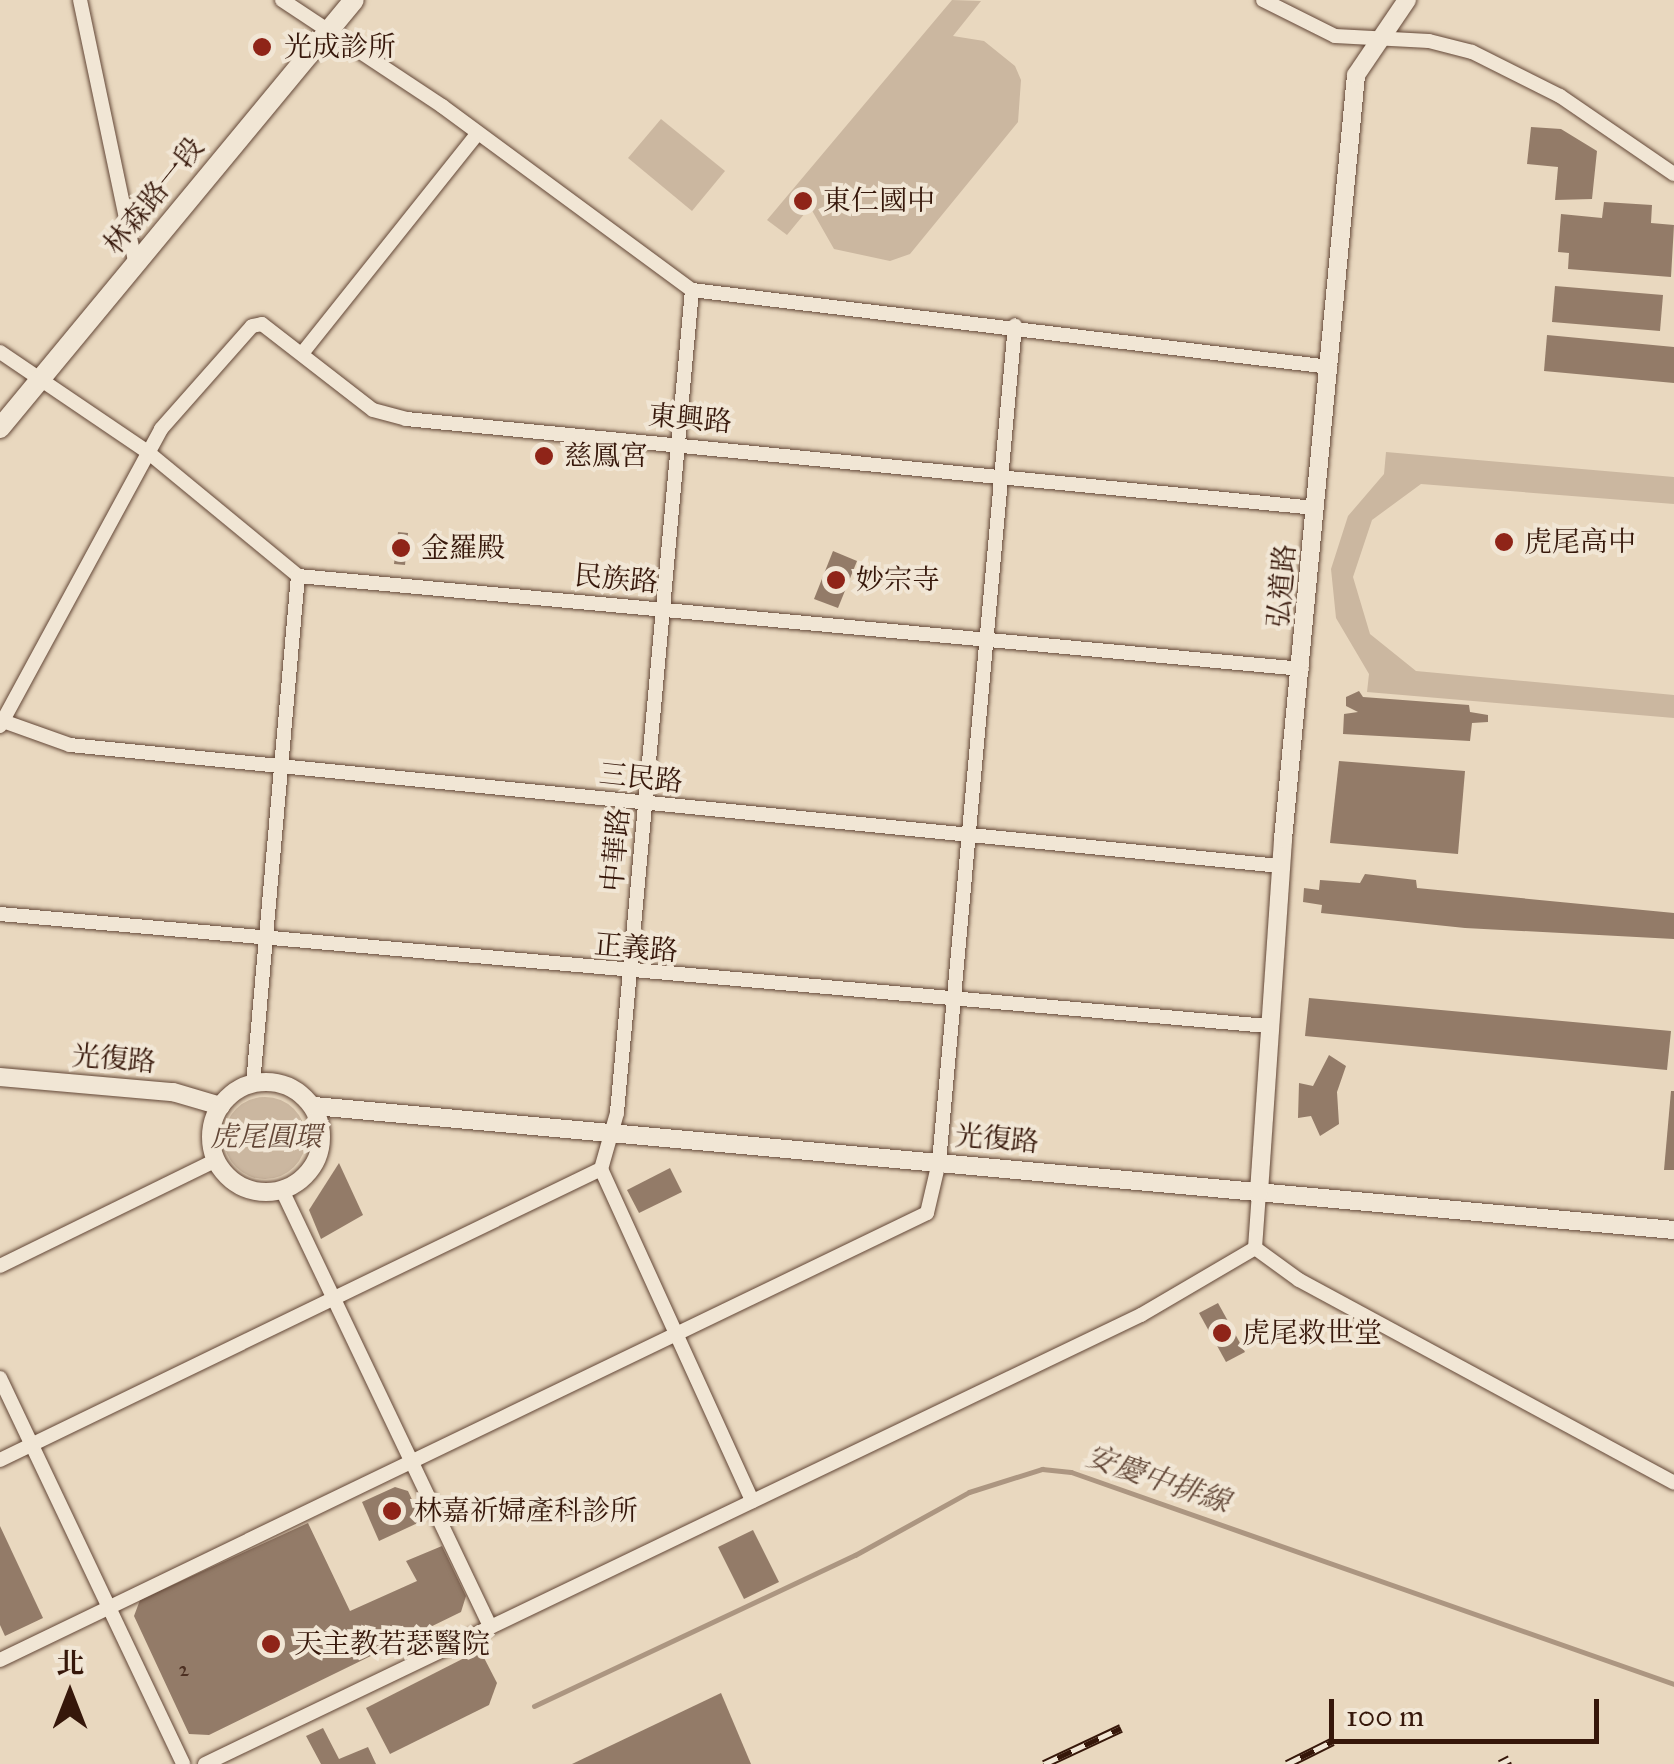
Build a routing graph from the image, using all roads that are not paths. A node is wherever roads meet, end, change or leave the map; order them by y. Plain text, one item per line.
1 (80, 0) edge
2 (282, 0) edge
3 (354, 0) edge
4 (1263, 0) edge
5 (1407, 0) edge
6 (328, 33) junction
7 (1376, 40) junction
8 (477, 134) junction
9 (1674, 174) edge
10 (136, 262) junction
11 (692, 290) junction
12 (1015, 325) junction
13 (304, 350) junction
14 (0, 352) edge
15 (1330, 367) junction
16 (42, 375) junction
17 (0, 428) edge
18 (678, 442) junction
19 (149, 453) junction
20 (1002, 473) junction
21 (1316, 508) junction
22 (298, 576) junction
23 (663, 608) junction
24 (987, 636) junction
25 (1302, 669) junction
26 (1, 723) edge
27 (281, 765) junction
28 (645, 804) junction
29 (970, 833) junction
30 (1282, 866) junction
31 (0, 914) edge
32 (266, 939) junction
33 (630, 972) junction
34 (952, 1002) junction
35 (1268, 1026) junction
36 (0, 1077) edge
37 (253, 1084) junction
38 (221, 1106) junction
39 (314, 1106) junction
40 (611, 1134) junction
41 (216, 1160) junction
42 (939, 1162) junction
43 (601, 1169) junction
44 (282, 1190) junction
45 (1259, 1192) junction
46 (1674, 1230) edge
47 (1255, 1248) junction
48 (0, 1266) edge
49 (334, 1298) junction
50 (677, 1338) junction
51 (0, 1378) edge
52 (31, 1445) junction
53 (0, 1460) edge
54 (412, 1462) junction
55 (1674, 1483) edge
56 (752, 1502) junction
57 (106, 1609) junction
58 (490, 1627) junction
59 (0, 1660) edge
60 (183, 1764) edge
61 (205, 1764) edge

1 - 10 street
2 - 6 street
3 - 6 main road, 林森路一段
4 - 7 street
5 - 7 street, 弘道路
6 - 8 street
6 - 10 main road, 林森路一段
7 - 9 street
7 - 15 street, 弘道路
8 - 11 street
8 - 13 street
10 - 16 main road, 林森路一段
11 - 12 street
11 - 18 street, 中華路
12 - 15 street
12 - 20 street
13 - 18 street, 東興路
13 - 19 street, 東興路
14 - 16 street
15 - 21 street, 弘道路
16 - 17 main road, 林森路一段
16 - 19 street
18 - 20 street, 東興路
18 - 23 street, 中華路
19 - 22 street
19 - 26 street
20 - 21 street, 東興路
20 - 24 street
21 - 25 street, 弘道路
22 - 23 street, 民族路
22 - 27 street
23 - 24 street, 民族路
23 - 28 street, 中華路
24 - 25 street, 民族路
24 - 29 street
25 - 30 street, 弘道路
26 - 27 street, 三民路
27 - 28 street, 三民路
27 - 32 street
28 - 29 street, 三民路
28 - 33 street, 中華路
29 - 30 street, 三民路
29 - 34 street
30 - 35 street, 弘道路
31 - 32 street, 正義路
32 - 33 street, 正義路
32 - 37 street
33 - 34 street, 正義路
33 - 40 street, 中華路
34 - 35 street, 正義路
34 - 42 street
35 - 45 street, 弘道路
36 - 38 street, 光復路
37 - 38 street
37 - 39 street, 光復路
38 - 41 street
39 - 40 street, 光復路
39 - 44 street
40 - 42 street, 光復路
40 - 43 street, 中華路
41 - 44 street
41 - 48 street
42 - 45 street, 光復路
42 - 50 street
43 - 49 street
43 - 50 street
44 - 49 street
45 - 46 street, 光復路
45 - 47 street
47 - 55 street
47 - 56 street
49 - 52 street
49 - 54 street
50 - 54 street
50 - 56 street
51 - 52 street
52 - 53 street
52 - 57 street
54 - 57 street
54 - 58 street
56 - 58 street
57 - 59 street
57 - 60 street
58 - 61 street

